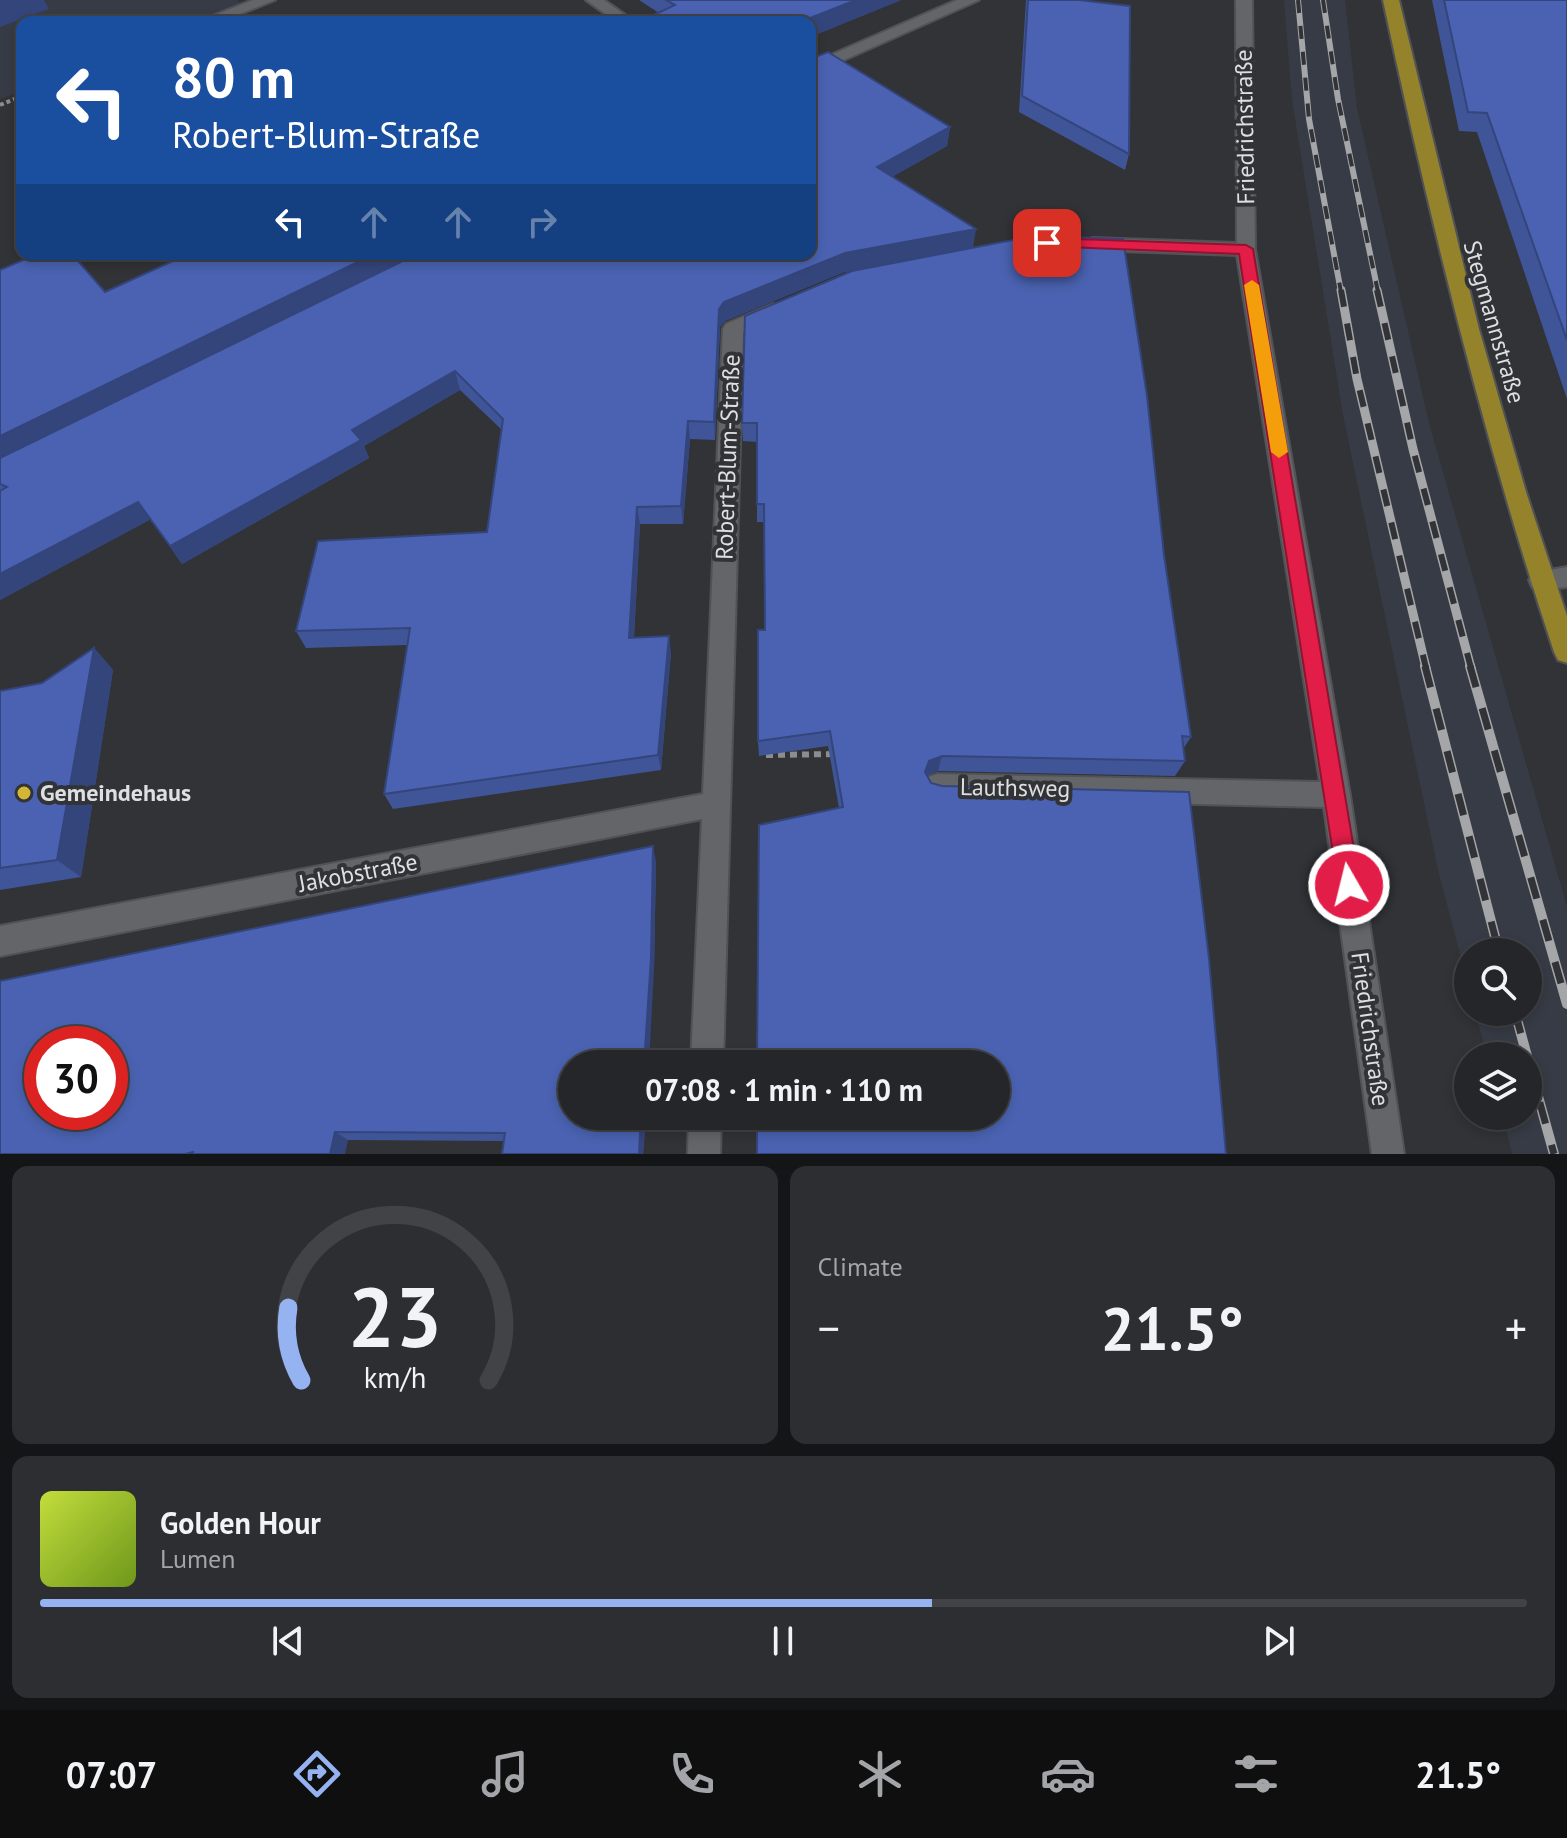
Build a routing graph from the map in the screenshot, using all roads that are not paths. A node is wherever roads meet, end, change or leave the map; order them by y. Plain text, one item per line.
1 (267, 0) edge
2 (594, 0) edge
3 (971, 0) edge
4 (1244, 0) edge
5 (1391, 0) edge
6 (228, 6) edge
7 (618, 16) edge
8 (816, 67) edge
9 (1062, 243) edge
10 (1246, 249) junction
11 (789, 305) edge
12 (1567, 577) edge
13 (1541, 580) junction
14 (1567, 652) edge
15 (938, 786) edge
16 (1336, 795) junction
17 (715, 804) junction
18 (0, 941) edge
19 (707, 1050) edge
20 (705, 1130) edge
21 (704, 1154) edge
22 (1388, 1154) edge

1 - 6 street
2 - 7 street
3 - 8 street
4 - 10 street, Friedrichstraße
5 - 13 main road, Stegmannstraße
9 - 10 street
10 - 16 street, Friedrichstraße
11 - 17 street, Robert-Blum-Straße
12 - 13 street
13 - 14 main road, Stegmannstraße
15 - 16 street, Lauthsweg
16 - 22 street, Friedrichstraße
17 - 18 street, Jakobstraße
17 - 19 street, Robert-Blum-Straße
20 - 21 street

